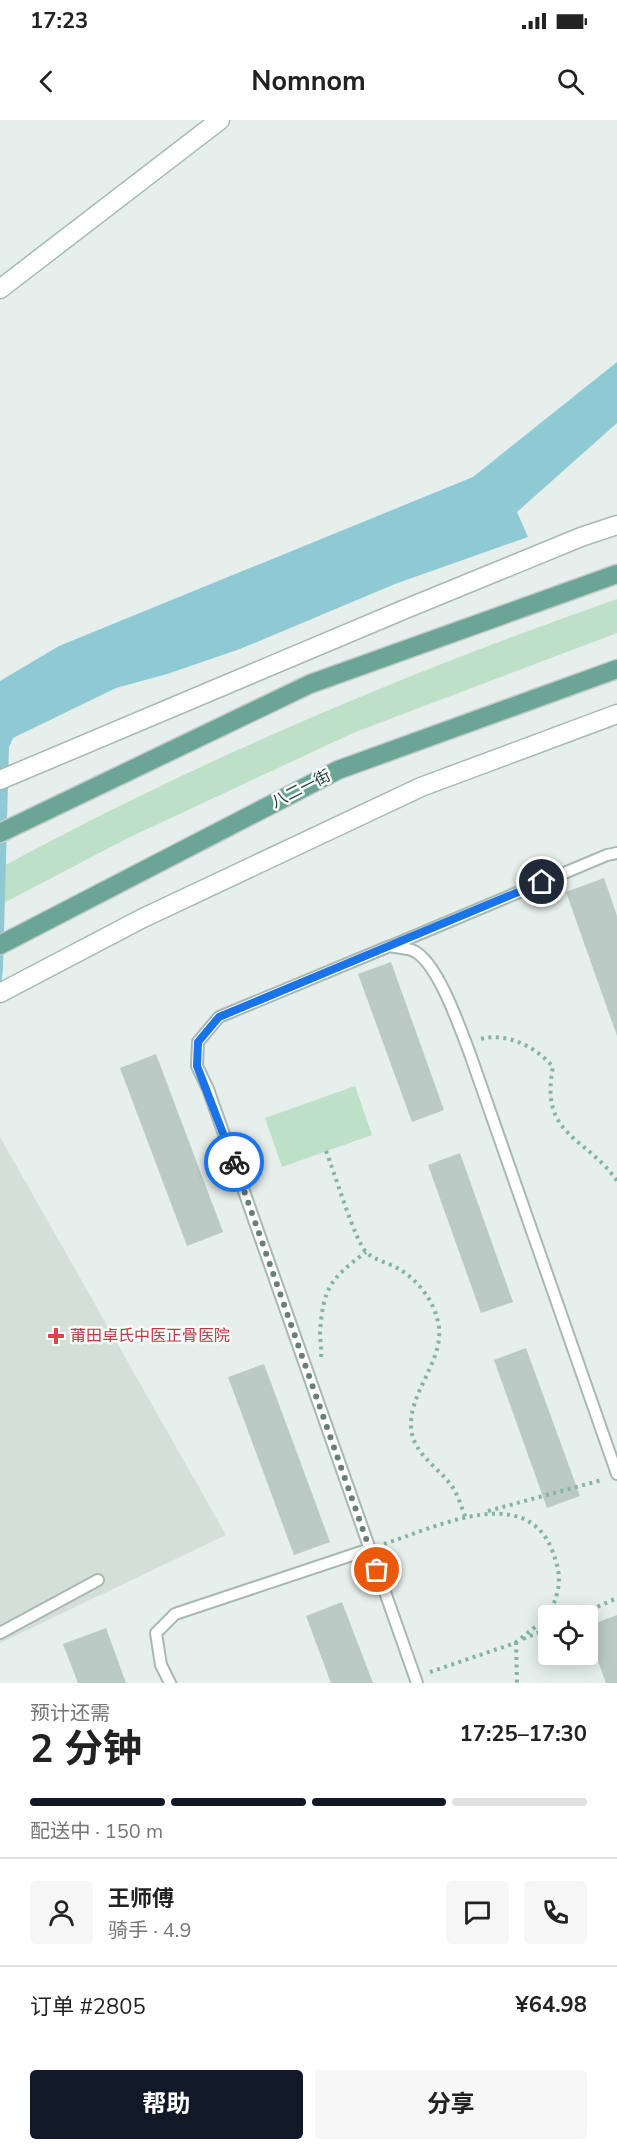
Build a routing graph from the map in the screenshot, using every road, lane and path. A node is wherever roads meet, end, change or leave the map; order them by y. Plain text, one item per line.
1 (220, 120) edge
2 (0, 289) edge
3 (617, 525) edge
4 (617, 574) edge
5 (617, 669) edge
6 (617, 714) edge
7 (0, 780) edge
8 (0, 833) edge
9 (617, 853) edge
10 (0, 945) edge
11 (390, 946) junction
12 (0, 993) edge
13 (466, 1043) junction
14 (326, 1151) dead end
15 (617, 1181) edge
16 (366, 1252) junction
17 (311, 1383) junction
18 (617, 1474) edge
19 (606, 1479) dead end
20 (481, 1513) junction
21 (466, 1518) junction
22 (370, 1549) junction
23 (98, 1580) dead end
24 (617, 1598) edge
25 (554, 1605) edge
26 (598, 1607) edge
27 (538, 1625) edge
28 (0, 1633) edge
29 (538, 1633) edge
30 (515, 1643) junction
31 (416, 1680) edge
32 (170, 1683) edge
33 (517, 1683) edge

1 - 2 street
3 - 7 street
4 - 8 main road
5 - 10 main road, 八二一街
6 - 12 street
9 - 11 lane
11 - 13 lane
11 - 17 lane
13 - 15 path
13 - 18 lane
14 - 16 path
16 - 17 path
16 - 21 path
17 - 22 lane
19 - 20 path
20 - 21 path
20 - 25 path
21 - 22 path
22 - 31 lane
22 - 32 lane
23 - 28 lane
24 - 26 path
27 - 30 path
29 - 30 path
30 - 31 path
30 - 33 path

